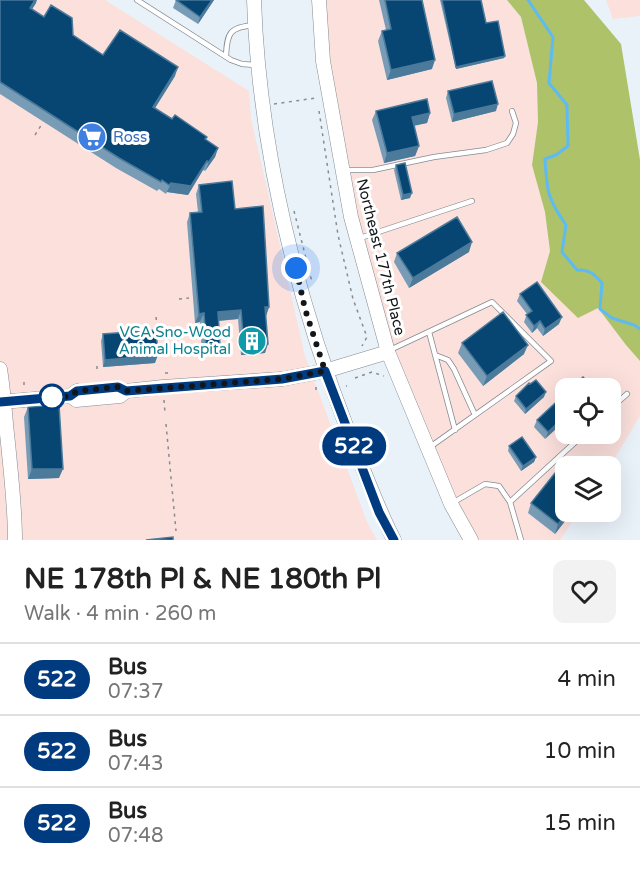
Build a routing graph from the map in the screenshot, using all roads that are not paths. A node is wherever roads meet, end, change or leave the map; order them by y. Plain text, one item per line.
1 (137, 0) edge
2 (254, 0) edge
3 (319, 0) edge
4 (255, 25) junction
5 (226, 56) junction
6 (258, 65) junction
7 (512, 111) dead end
8 (343, 170) junction
9 (472, 201) dead end
10 (357, 238) junction
11 (429, 332) junction
12 (388, 352) junction
13 (435, 354) junction
14 (0, 369) edge
15 (325, 371) junction
16 (627, 394) dead end
17 (621, 399) edge
18 (3, 401) edge
19 (475, 415) junction
20 (455, 430) junction
21 (573, 444) edge
22 (429, 448) junction
23 (510, 502) junction
24 (452, 504) junction
25 (15, 540) edge
26 (394, 540) edge
27 (471, 540) edge
28 (521, 540) edge

1 - 5 lane
2 - 4 street
3 - 8 street, Northeast 177th Place
4 - 5 lane
4 - 6 street
5 - 6 lane
6 - 15 street
7 - 8 lane
8 - 10 street, Northeast 177th Place
9 - 10 lane
10 - 12 street, Northeast 177th Place
11 - 12 lane
11 - 13 lane
11 - 19 lane
12 - 15 street
12 - 22 street, Northeast 177th Place
13 - 19 lane
13 - 20 lane
14 - 18 street
15 - 18 street
15 - 26 street
16 - 17 lane
18 - 25 street
19 - 20 lane
20 - 22 lane
21 - 23 lane
22 - 24 street, Northeast 177th Place
23 - 24 lane
23 - 28 lane
24 - 27 street, Northeast 177th Place

